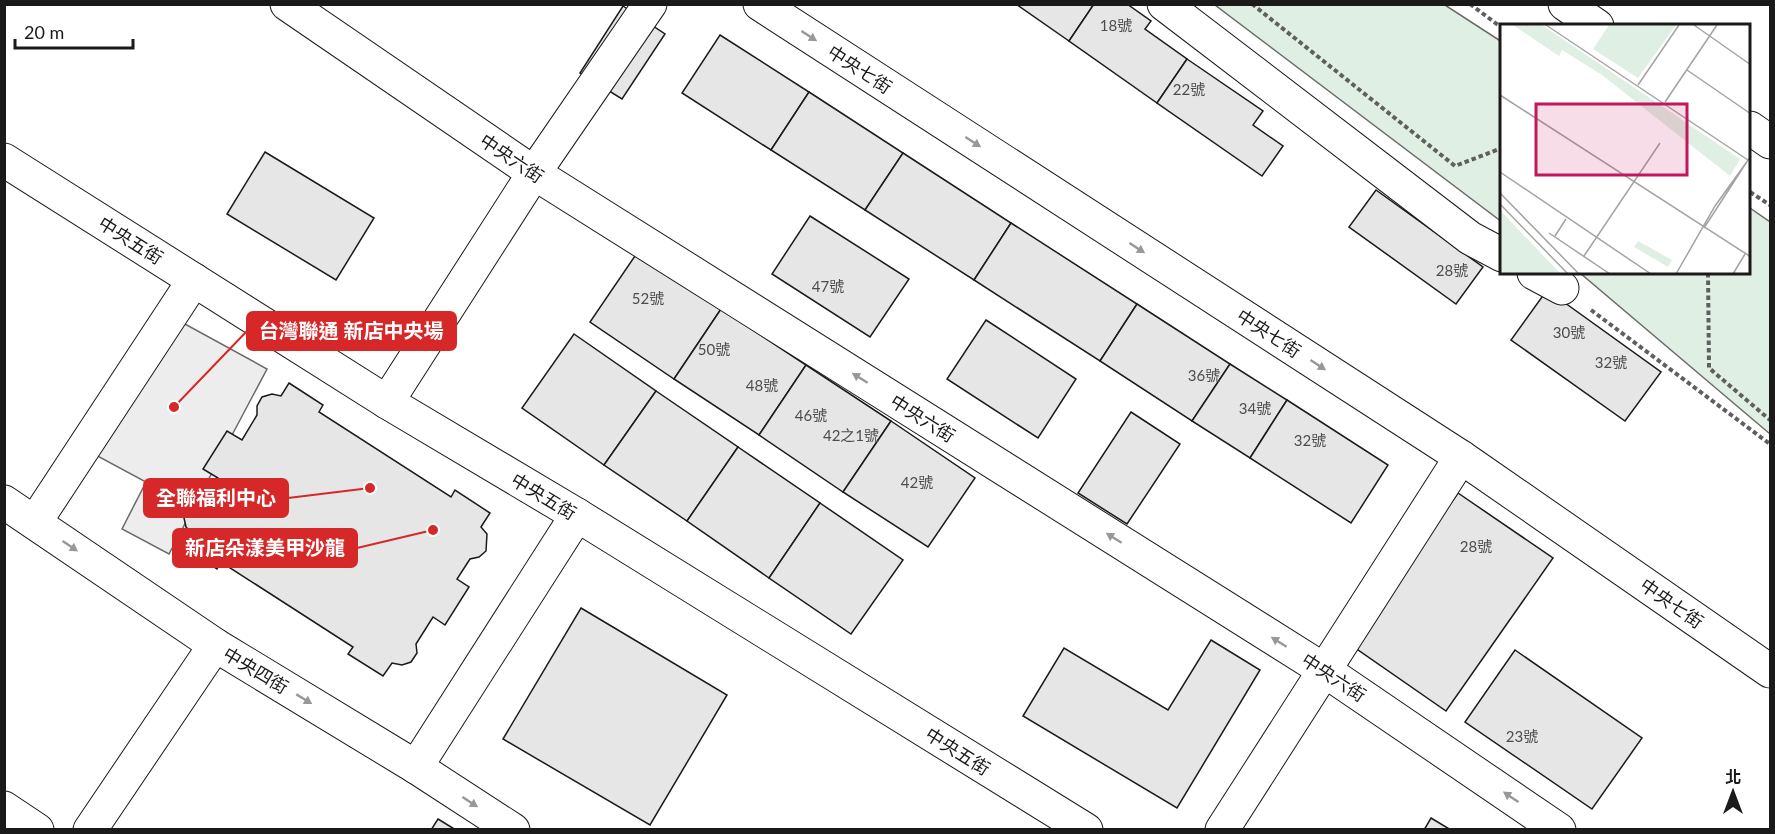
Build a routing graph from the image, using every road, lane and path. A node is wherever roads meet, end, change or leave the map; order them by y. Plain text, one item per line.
1 (287, 4) edge
2 (650, 4) edge
3 (760, 4) edge
4 (1164, 4) edge
5 (1252, 4) edge
6 (1470, 4) edge
7 (1565, 4) edge
8 (1594, 24) edge
9 (1500, 26) edge
10 (1751, 129) edge
11 (1770, 142) edge
12 (1500, 149) edge
13 (4, 160) edge
14 (534, 173) junction
15 (1751, 193) edge
16 (1770, 205) edge
17 (1500, 254) edge
18 (1708, 274) edge
19 (194, 280) junction
20 (1548, 281) edge
21 (387, 402) junction
22 (1770, 420) edge
23 (1770, 444) edge
24 (1461, 457) junction
25 (4, 502) edge
26 (578, 515) junction
27 (35, 522) junction
28 (215, 645) junction
29 (1324, 670) junction
30 (1770, 671) edge
31 (416, 767) junction
32 (4, 808) edge
33 (37, 830) edge
34 (90, 830) edge
35 (513, 830) edge
36 (1086, 830) edge
37 (1222, 830) edge
38 (1559, 830) edge

1 - 14 street, 中央六街
2 - 14 street
3 -> 24 street, 中央七街
4 - 17 street
5 - 12 path
6 - 9 path
7 - 8 street
10 - 11 street
13 - 19 street, 中央五街
14 - 21 street
29 -> 14 street, 中央六街
15 - 16 path
18 - 22 path
19 - 21 street, 中央五街
19 - 27 street
20 - 23 path
21 - 26 street, 中央五街
24 - 29 street
24 - 30 street, 中央七街
25 - 27 street, 中央四街
26 - 31 street
26 - 36 street, 中央五街
27 -> 28 street, 中央四街
28 -> 31 street, 中央四街
28 - 34 street
29 - 37 street
38 -> 29 street, 中央六街
31 -> 35 street, 中央四街
32 - 33 street

